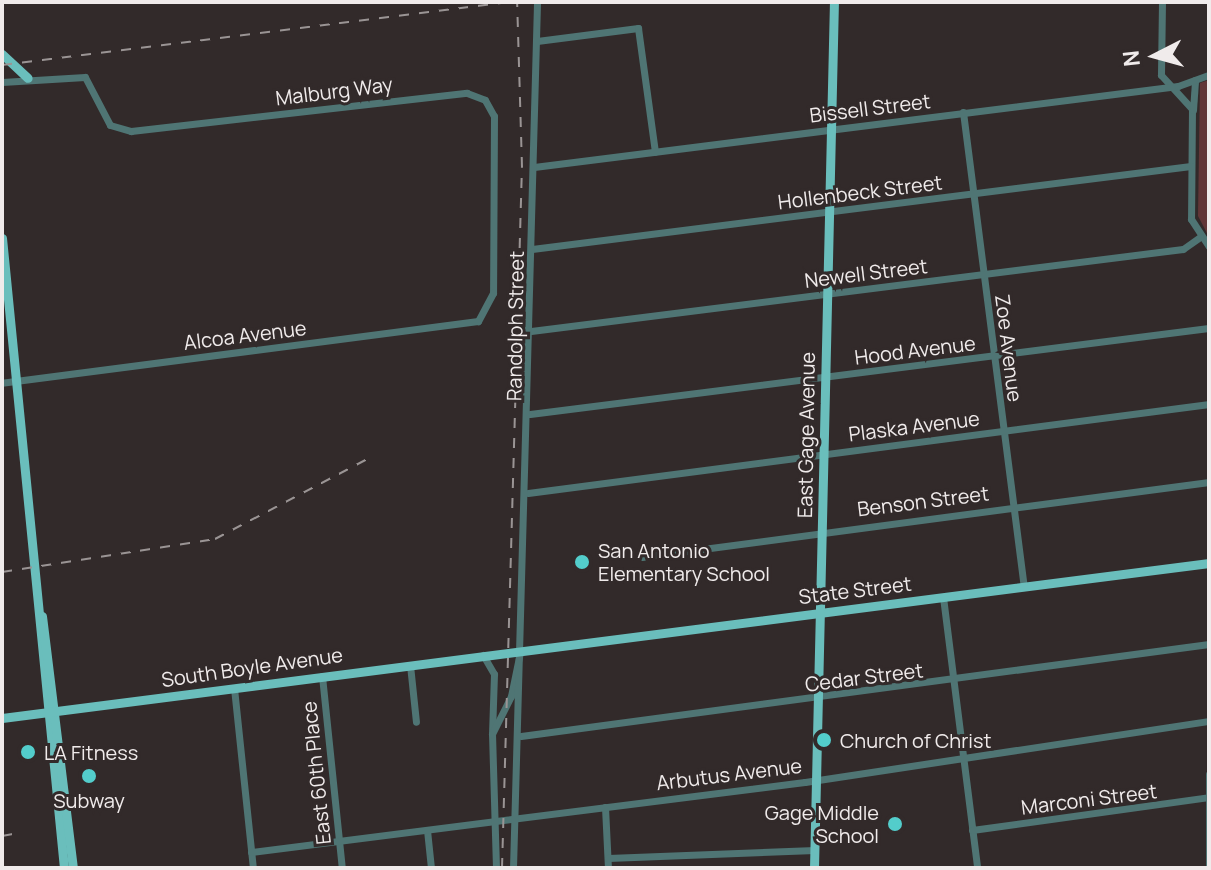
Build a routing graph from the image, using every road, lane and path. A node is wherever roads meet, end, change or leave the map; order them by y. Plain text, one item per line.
1 (537, 2) edge
2 (834, 2) edge
3 (1162, 2) edge
4 (537, 41) junction
5 (2, 54) edge
6 (1209, 75) edge
7 (28, 78) junction
8 (1195, 80) junction
9 (2, 82) edge
10 (1170, 86) junction
11 (963, 112) junction
12 (1192, 112) junction
13 (831, 130) junction
14 (655, 152) junction
15 (1191, 166) junction
16 (534, 167) junction
17 (973, 193) junction
18 (829, 211) junction
19 (1200, 237) junction
20 (2, 238) edge
21 (1209, 247) edge
22 (532, 249) junction
23 (984, 275) junction
24 (827, 295) junction
25 (489, 312) joint
26 (1209, 328) edge
27 (531, 331) junction
28 (994, 356) junction
29 (825, 377) junction
30 (17, 381) junction
31 (2, 383) edge
32 (1209, 404) edge
33 (530, 414) junction
34 (1004, 431) junction
35 (823, 454) junction
36 (1209, 482) edge
37 (528, 493) junction
38 (1013, 506) junction
39 (822, 530) junction
40 (642, 557) dead end
41 (1209, 563) edge
42 (1024, 587) junction
43 (943, 597) junction
44 (820, 612) junction
45 (1209, 644) edge
46 (521, 650) junction
47 (506, 652) joint
48 (483, 655) junction
49 (410, 665) junction
50 (322, 676) junction
51 (953, 681) junction
52 (234, 688) junction
53 (818, 699) junction
54 (52, 712) junction
55 (2, 718) edge
56 (1209, 721) edge
57 (416, 722) dead end
58 (492, 734) junction
59 (521, 736) junction
60 (963, 756) junction
61 (1209, 774) edge
62 (816, 778) junction
63 (1209, 797) edge
64 (605, 807) junction
65 (514, 818) junction
66 (496, 820) junction
67 (427, 830) junction
68 (972, 830) junction
69 (340, 841) junction
70 (815, 850) junction
71 (251, 852) junction
72 (608, 858) junction
73 (64, 868) edge
74 (73, 868) edge
75 (253, 868) edge
76 (342, 868) edge
77 (431, 868) edge
78 (496, 868) edge
79 (513, 868) edge
80 (608, 868) edge
81 (814, 868) edge
82 (977, 868) edge
83 (1209, 868) edge

1 - 4 street, Randolph Street
2 - 13 main road, East Gage Avenue
3 - 10 street
4 - 14 street
4 - 16 street, Randolph Street
5 - 7 main road
6 - 8 street, Bissell Street
7 - 9 street, Malburg Way
7 - 25 street, Malburg Way
8 - 10 street, Bissell Street
8 - 12 street
10 - 11 street, Bissell Street
10 - 12 street
11 - 13 street, Bissell Street
11 - 17 street, Zoe Avenue
12 - 15 street
13 - 14 street, Bissell Street
13 - 18 main road, East Gage Avenue
14 - 16 street, Bissell Street
15 - 17 street, Hollenbeck Street
15 - 19 street
16 - 22 street, Randolph Street
17 - 18 street, Hollenbeck Street
17 - 23 street, Zoe Avenue
18 - 22 street, Hollenbeck Street
18 - 24 main road, East Gage Avenue
19 - 21 street
19 - 23 street, Newell Street
20 - 30 main road
22 - 27 street, Randolph Street
23 - 24 street, Newell Street
23 - 28 street, Zoe Avenue
24 - 27 street, Newell Street
24 - 29 main road, East Gage Avenue
25 - 30 street, Alcoa Avenue
26 - 28 street, Hood Avenue
27 - 33 street, Randolph Street
28 - 29 street, Hood Avenue
28 - 34 street, Zoe Avenue
29 - 33 street, Hood Avenue
29 - 35 main road, East Gage Avenue
30 - 31 street, Alcoa Avenue
30 - 54 main road
32 - 34 street, Plaska Avenue
33 - 37 street, Randolph Street
34 - 35 street, Plaska Avenue
34 - 38 street, Zoe Avenue
35 - 37 street, Plaska Avenue
35 - 39 main road, East Gage Avenue
36 - 38 street, Benson Street
37 - 46 street, Randolph Street
38 - 39 street, Benson Street
38 - 42 street, Zoe Avenue
39 - 40 street, Benson Street
39 - 44 main road, East Gage Avenue
41 - 42 main road, State Street
42 - 43 main road, State Street
43 - 44 main road, State Street
43 - 51 street
44 - 46 main road, State Street
44 - 53 main road, East Gage Avenue
45 - 51 street, Cedar Street
46 - 47 main road, State Street
46 - 58 street, Randolph Street
46 - 59 street, Randolph Street
47 - 48 main road, South Boyle Avenue
48 - 49 main road, South Boyle Avenue
48 - 58 street
49 - 50 main road, South Boyle Avenue
49 - 57 street
50 - 52 main road, South Boyle Avenue
50 - 69 street, East 60th Place
51 - 53 street, Cedar Street
51 - 60 street
52 - 54 main road, South Boyle Avenue
52 - 71 street
53 - 59 street, Cedar Street
53 - 62 main road, East Gage Avenue
54 - 55 main road, South Boyle Avenue
54 - 73 main road
54 - 74 main road
56 - 60 street, Arbutus Avenue
58 - 66 street, Randolph Street
59 - 65 street, Randolph Street
60 - 62 street, Arbutus Avenue
60 - 68 street
61 - 63 street
62 - 64 street, Arbutus Avenue
62 - 70 main road, East Gage Avenue
63 - 68 street, Marconi Street
63 - 83 street
64 - 65 street, Arbutus Avenue
64 - 72 street
65 - 66 street, Arbutus Avenue
65 - 79 street, Randolph Street
66 - 67 street, Arbutus Avenue
66 - 78 street, Randolph Street
67 - 69 street, Arbutus Avenue
67 - 77 street
68 - 82 street
69 - 71 street, Arbutus Avenue
69 - 76 street, East 60th Place
70 - 72 street
70 - 81 main road, East Gage Avenue
71 - 75 street
72 - 80 street

